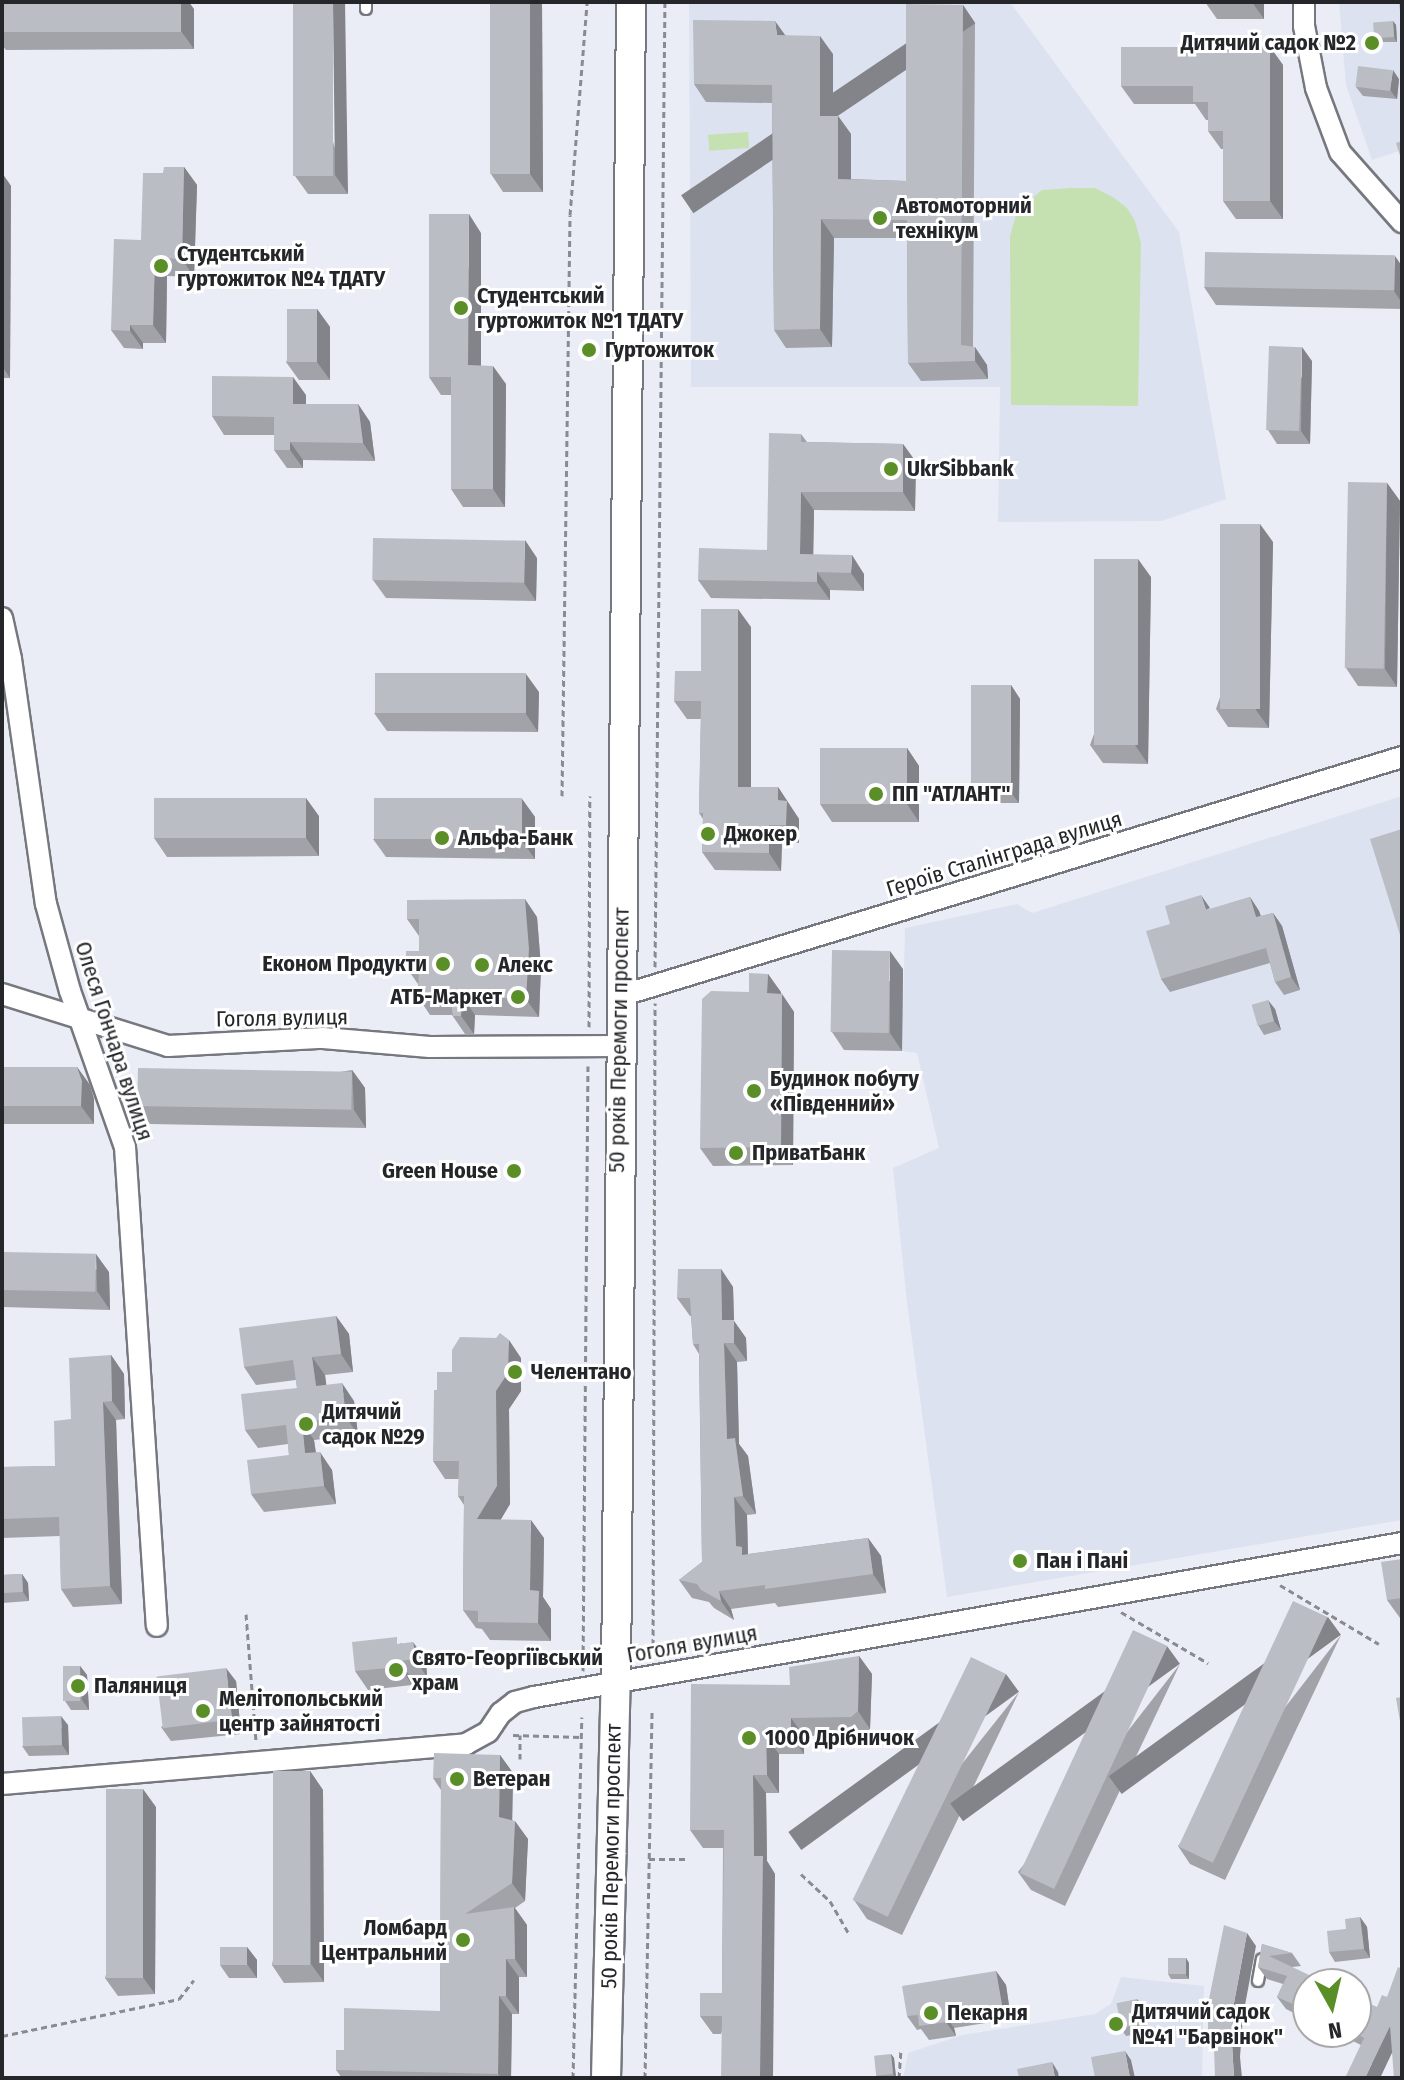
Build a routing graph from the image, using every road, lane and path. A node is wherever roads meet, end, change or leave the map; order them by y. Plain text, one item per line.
1 (587, 2) edge
2 (631, 2) edge
3 (665, 2) edge
4 (1304, 2) edge
5 (1402, 222) edge
6 (2, 618) edge
7 (1402, 757) edge
8 (562, 796) dead end
9 (590, 796) dead end
10 (655, 986) junction
11 (2, 994) edge
12 (620, 996) junction
13 (81, 1018) junction
14 (589, 1046) junction
15 (619, 1046) junction
16 (1402, 1543) edge
17 (1254, 1569) junction
18 (1109, 1605) dead end
19 (246, 1614) dead end
20 (157, 1626) dead end
21 (1379, 1644) dead end
22 (1208, 1663) dead end
23 (653, 1667) dead end
24 (583, 1679) dead end
25 (616, 1682) junction
26 (652, 1709) dead end
27 (582, 1717) dead end
28 (513, 1735) dead end
29 (520, 1735) junction
30 (581, 1737) junction
31 (520, 1759) dead end
32 (258, 1764) junction
33 (2, 1784) edge
34 (649, 1859) junction
35 (687, 1859) dead end
36 (801, 1874) dead end
37 (850, 1935) dead end
38 (1265, 1947) edge
39 (194, 1980) dead end
40 (1258, 1981) edge
41 (2, 2036) edge
42 (901, 2050) dead end
43 (573, 2078) edge
44 (606, 2078) edge
45 (645, 2078) edge
46 (899, 2078) edge

1 - 8 path
2 - 12 main road, 50 років Перемоги проспект
3 - 10 path
4 - 5 street
6 - 13 street, Олеся Гончара вулиця
7 - 10 street, Героїв Сталінграда вулиця
9 - 14 path
10 - 12 street, Героїв Сталінграда вулиця
10 - 23 path
11 - 13 street, Гоголя вулиця
12 - 15 main road, 50 років Перемоги проспект
13 - 14 street, Гоголя вулиця
13 - 20 street, Олеся Гончара вулиця
14 - 15 street, Гоголя вулиця
14 - 24 path
15 - 25 main road, 50 років Перемоги проспект
16 - 17 street, Гоголя вулиця
17 - 21 path
17 - 25 street, Гоголя вулиця
18 - 22 path
19 - 32 path
25 - 32 street, Гоголя вулиця
25 - 44 main road, 50 років Перемоги проспект
26 - 34 path
27 - 30 path
28 - 29 path
29 - 30 path
29 - 31 path
30 - 43 path
32 - 33 street, Гоголя вулиця
34 - 35 path
34 - 45 path
36 - 37 path
38 - 40 lane
39 - 41 path
42 - 46 path

